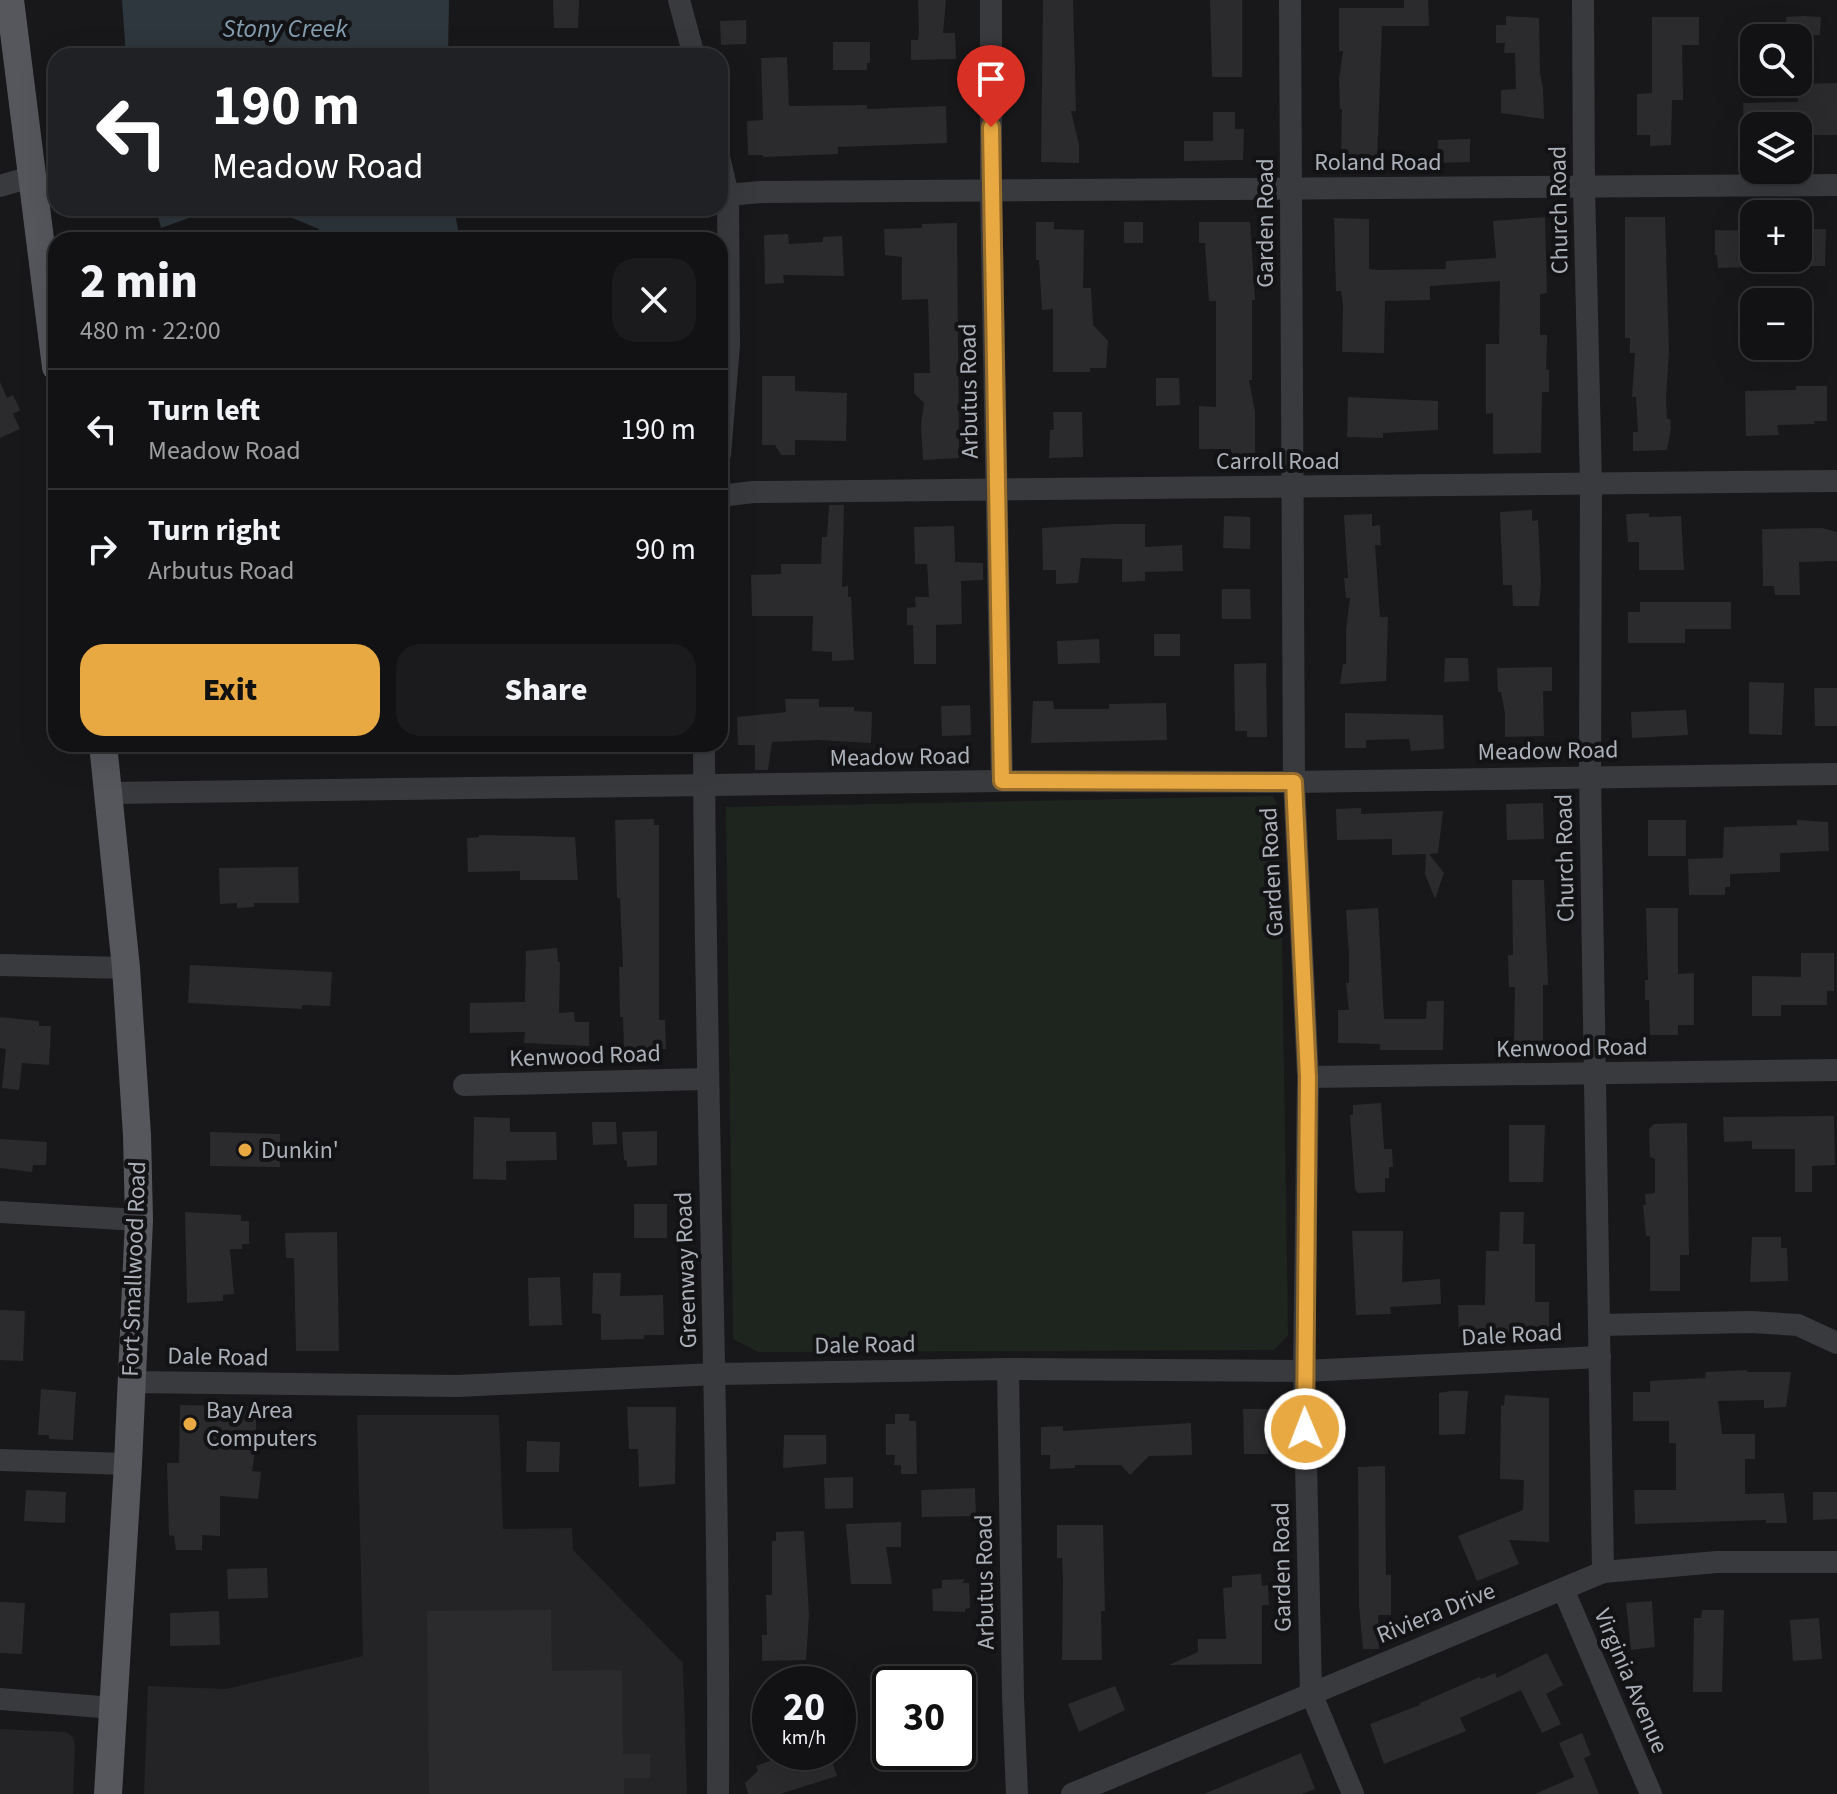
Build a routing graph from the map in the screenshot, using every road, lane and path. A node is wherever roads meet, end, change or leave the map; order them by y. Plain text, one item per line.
1 (10, 0) edge
2 (679, 0) edge
3 (991, 0) edge
4 (1290, 0) edge
5 (1583, 0) edge
6 (692, 48) edge
7 (31, 177) junction
8 (1837, 185) edge
9 (0, 186) edge
10 (1584, 186) junction
11 (1291, 188) junction
12 (991, 191) junction
13 (728, 195) joint
14 (48, 306) edge
15 (728, 357) edge
16 (1837, 481) edge
17 (1591, 485) junction
18 (1292, 487) junction
19 (997, 490) junction
20 (728, 495) edge
21 (104, 752) edge
22 (704, 752) edge
23 (1837, 774) edge
24 (1590, 776) junction
25 (1002, 781) junction
26 (1294, 782) junction
27 (704, 786) junction
28 (109, 793) junction
29 (0, 965) edge
30 (126, 968) junction
31 (1837, 1070) edge
32 (1594, 1074) junction
33 (1308, 1077) junction
34 (706, 1079) junction
35 (464, 1085) dead end
36 (0, 1212) edge
37 (139, 1220) junction
38 (1600, 1325) junction
39 (1837, 1343) edge
40 (1600, 1357) junction
41 (1008, 1369) junction
42 (1304, 1371) junction
43 (715, 1374) junction
44 (130, 1382) junction
45 (0, 1460) edge
46 (128, 1464) junction
47 (1837, 1562) edge
48 (1603, 1572) junction
49 (1563, 1589) junction
50 (1311, 1693) junction
51 (0, 1699) edge
52 (114, 1708) junction
53 (108, 1794) edge
54 (718, 1794) edge
55 (1017, 1794) edge
56 (1072, 1794) edge
57 (1353, 1794) edge
58 (1651, 1794) edge

1 - 7 main road
2 - 6 street
3 - 12 street, Arbutus Road
4 - 11 street, Garden Road
5 - 10 street, Church Road
7 - 9 street
7 - 14 main road
8 - 10 street, Roland Road
10 - 11 street, Roland Road
10 - 17 street, Church Road
11 - 12 street, Roland Road
11 - 18 street, Garden Road
12 - 13 street, Roland Road
12 - 19 street, Arbutus Road
13 - 15 street
16 - 17 street, Carroll Road
17 - 18 street, Carroll Road
17 - 24 street, Church Road
18 - 19 street, Carroll Road
18 - 26 street, Garden Road
19 - 20 street, Carroll Road
19 - 25 street, Arbutus Road
21 - 28 main road, Fort Smallwood Road
22 - 27 street, Greenway Road
23 - 24 street, Meadow Road
24 - 26 street, Meadow Road
24 - 32 street, Church Road
25 - 26 street, Meadow Road
25 - 27 street, Meadow Road
26 - 33 street, Garden Road
27 - 28 street, Meadow Road
27 - 34 street, Greenway Road
28 - 30 main road, Fort Smallwood Road
29 - 30 street
30 - 37 main road, Fort Smallwood Road
31 - 32 street, Kenwood Road
32 - 33 street, Kenwood Road
32 - 38 street, Church Road
33 - 42 street, Garden Road
34 - 35 street, Kenwood Road
34 - 43 street, Greenway Road
36 - 37 street
37 - 44 main road, Fort Smallwood Road
38 - 39 street
38 - 40 street, Church Road
40 - 42 street, Dale Road
40 - 48 street, Church Road
41 - 42 street, Dale Road
41 - 43 street, Dale Road
41 - 55 street, Arbutus Road
42 - 50 street, Garden Road
43 - 44 street, Dale Road
43 - 54 street, Greenway Road
44 - 46 main road, Fort Smallwood Road
45 - 46 street
46 - 52 main road, Fort Smallwood Road
47 - 48 street, Riviera Drive
48 - 49 street, Riviera Drive
49 - 50 street, Riviera Drive
49 - 58 street, Virginia Avenue
50 - 56 street, Riviera Drive
50 - 57 street
51 - 52 street
52 - 53 main road, Fort Smallwood Road

